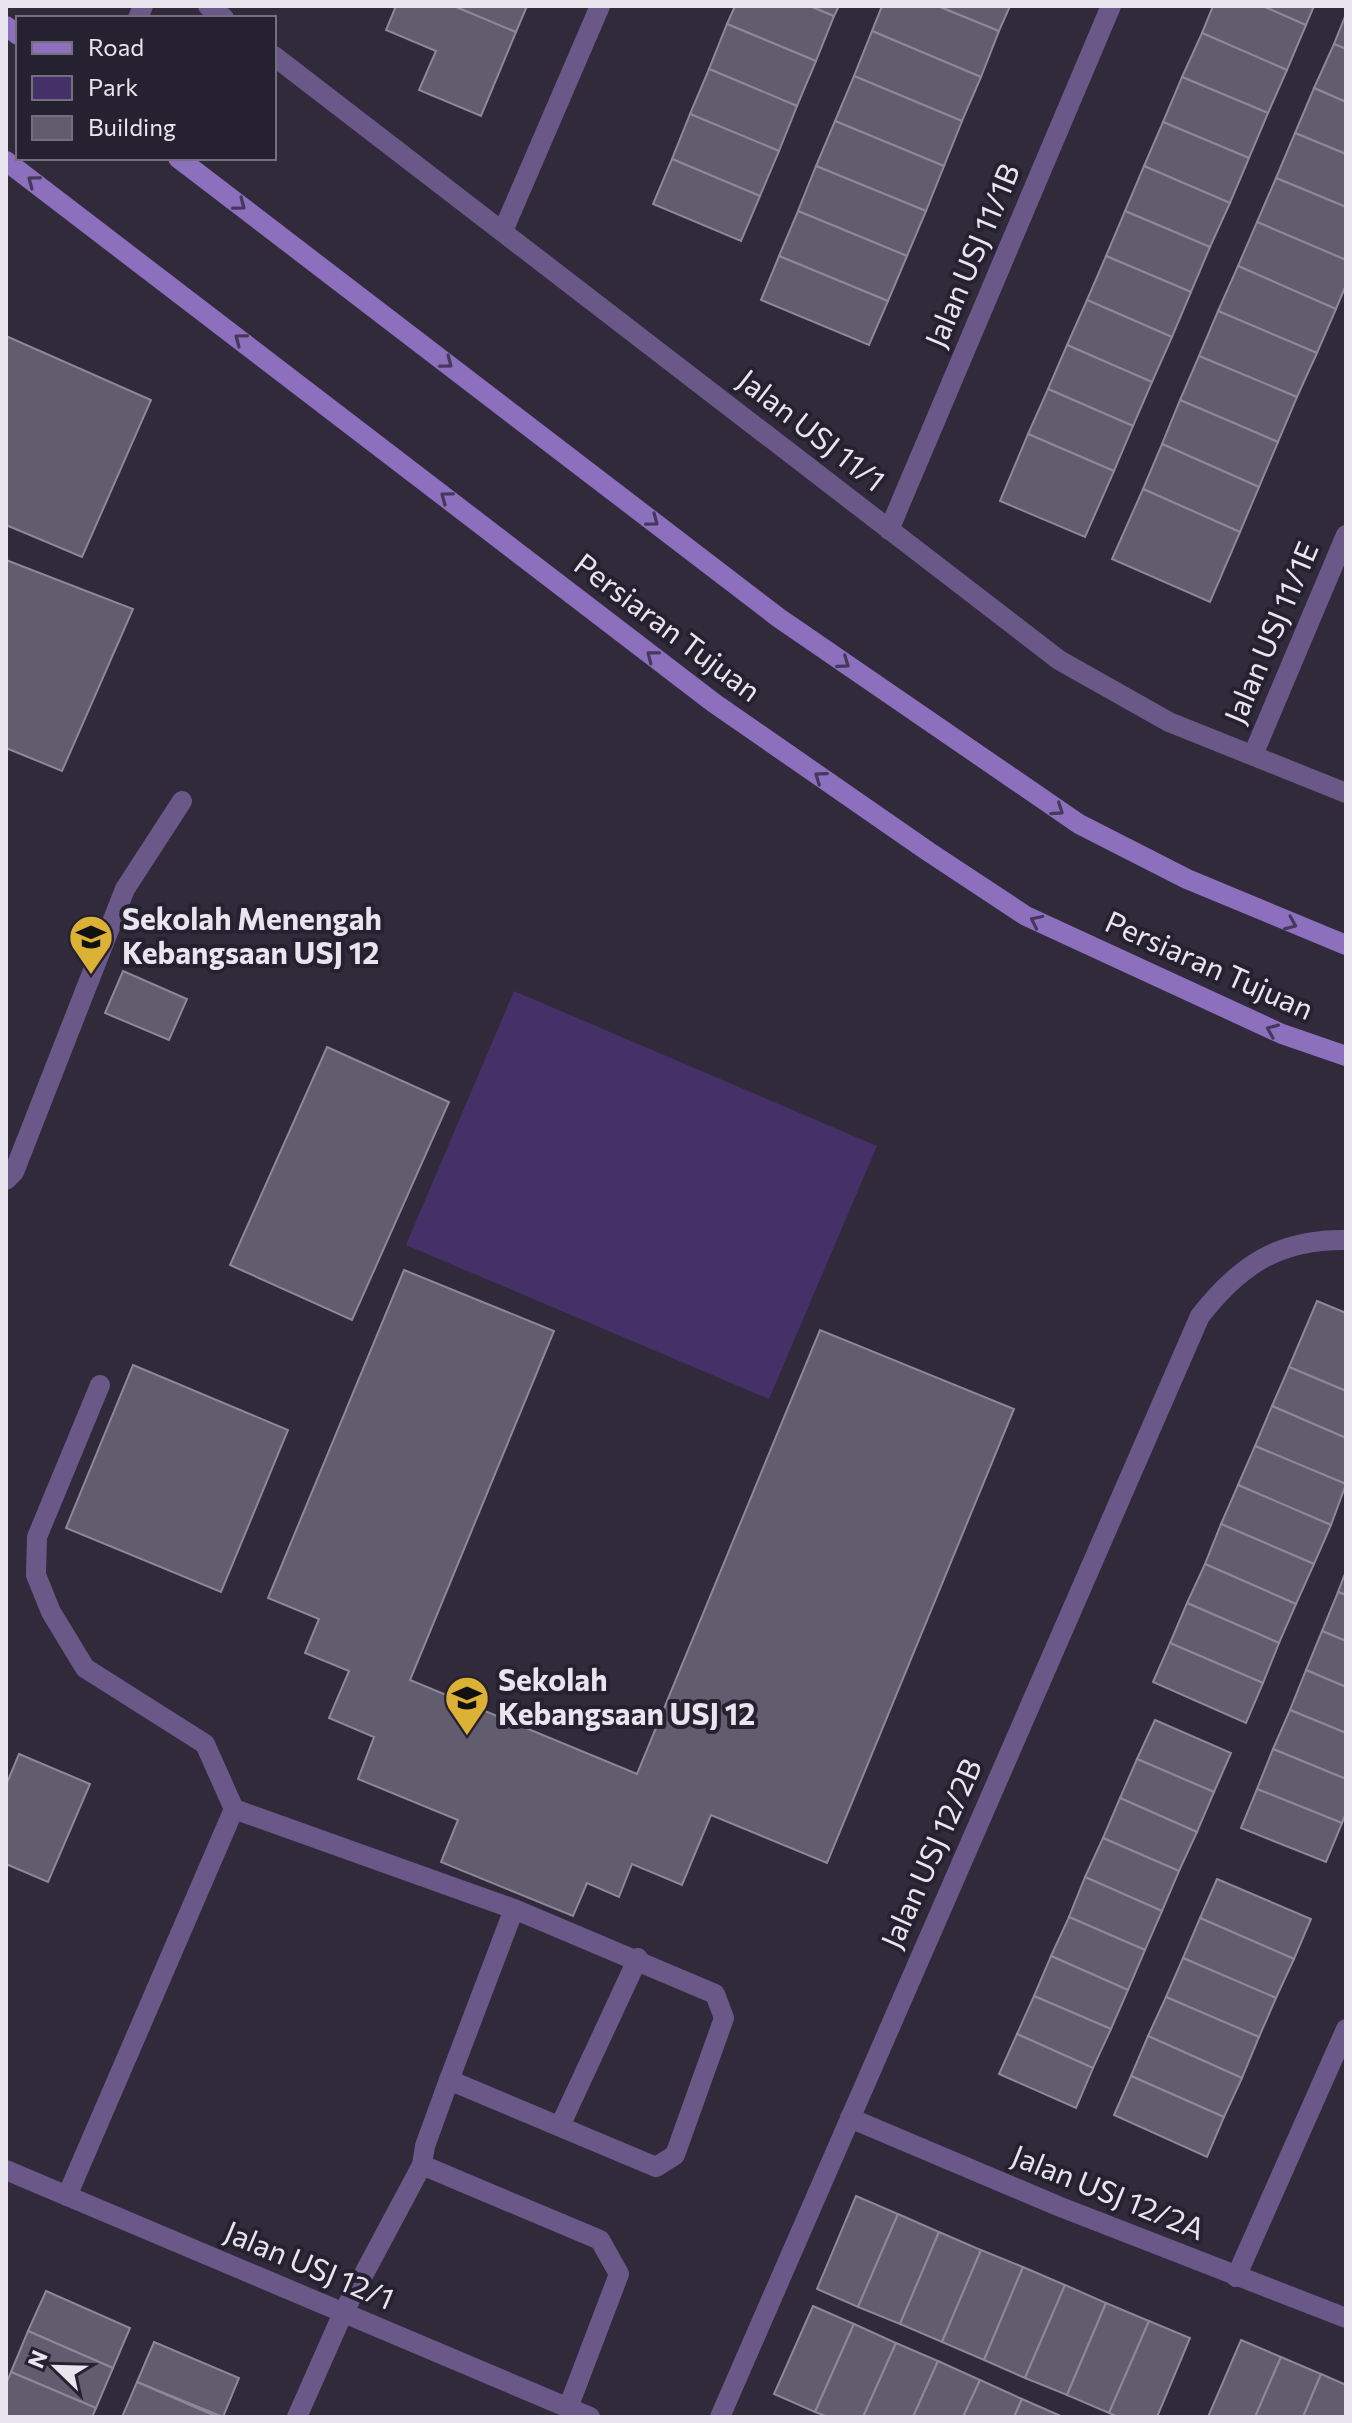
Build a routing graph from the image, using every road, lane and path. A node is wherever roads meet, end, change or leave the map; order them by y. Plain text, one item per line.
1 (600, 6) edge
2 (1111, 6) edge
3 (276, 58) edge
4 (181, 160) edge
5 (6, 161) edge
6 (503, 231) junction
7 (889, 530) junction
8 (1346, 535) edge
9 (1253, 755) junction
10 (1346, 793) edge
11 (182, 801) dead end
12 (1346, 945) edge
13 (1346, 1056) edge
14 (6, 1180) edge
15 (1346, 1240) edge
16 (100, 1385) dead end
17 (234, 1809) junction
18 (514, 1909) junction
19 (638, 1958) junction
20 (1346, 2029) edge
21 (449, 2080) junction
22 (850, 2118) junction
23 (560, 2126) junction
24 (422, 2165) junction
25 (6, 2170) edge
26 (67, 2196) junction
27 (1236, 2277) junction
28 (343, 2313) junction
29 (1346, 2318) edge
30 (568, 2408) junction
31 (297, 2417) edge
32 (590, 2417) edge
33 (720, 2417) edge

1 - 6 street
2 - 7 street, Jalan USJ 11/1B
3 - 6 street, Jalan USJ 11/1
4 -> 12 main road
13 -> 5 main road, Persiaran Tujuan
6 - 7 street, Jalan USJ 11/1
7 - 9 street, Jalan USJ 11/1
8 - 9 street, Jalan USJ 11/1E
9 - 10 street, Jalan USJ 11/1
11 - 14 street
15 - 22 street, Jalan USJ 12/2B
16 - 17 street
17 - 18 street
17 - 26 street
18 - 19 street
18 - 21 street
19 - 23 street
19 - 23 street
20 - 27 street
21 - 23 street
21 - 24 street
22 - 27 street, Jalan USJ 12/2A
22 - 33 street, Jalan USJ 12/2B
24 - 28 street
24 - 30 street
25 - 26 street, Jalan USJ 12/1
26 - 28 street, Jalan USJ 12/1
27 - 29 street, Jalan USJ 12/2A
28 - 30 street, Jalan USJ 12/1
28 - 31 street
30 - 32 street, Jalan USJ 12/1

